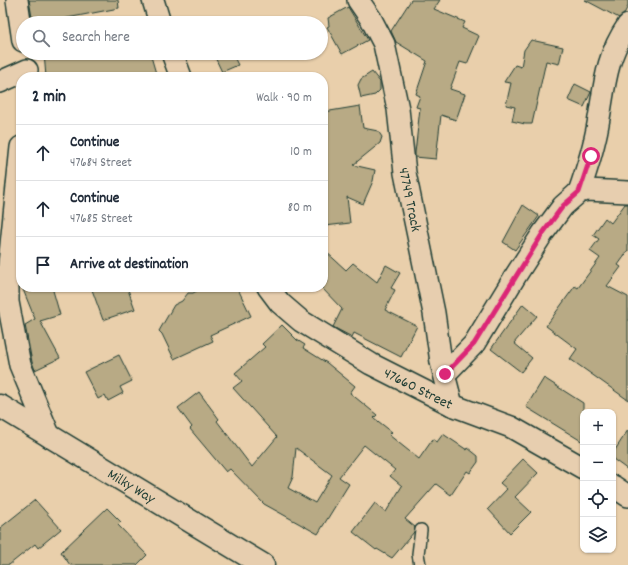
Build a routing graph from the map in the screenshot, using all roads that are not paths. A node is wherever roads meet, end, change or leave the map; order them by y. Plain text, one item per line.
1 (16, 0) edge
2 (153, 0) edge
3 (358, 0) edge
4 (19, 16) edge
5 (158, 16) edge
6 (628, 25) edge
7 (175, 60) edge
8 (27, 67) edge
9 (18, 72) edge
10 (179, 72) edge
11 (16, 73) edge
12 (0, 82) edge
13 (579, 192) junction
14 (628, 192) edge
15 (16, 196) edge
16 (272, 292) edge
17 (445, 374) junction
18 (452, 405) junction
19 (0, 406) edge
20 (50, 437) junction
21 (580, 466) edge
22 (616, 488) edge
23 (628, 496) edge
24 (421, 530) dead end
25 (263, 565) edge
26 (420, 565) edge

1 - 4 street
2 - 5 street
3 - 17 street, 47749 Track
6 - 13 street
7 - 10 street
8 - 9 street
11 - 12 street
13 - 14 street
13 - 17 street
15 - 20 street
16 - 18 street, 47660 Street
17 - 18 street, 47749 Track
18 - 21 street, 47660 Street
19 - 20 street, Milky Way
20 - 25 street, Milky Way
22 - 23 street
24 - 26 lane

